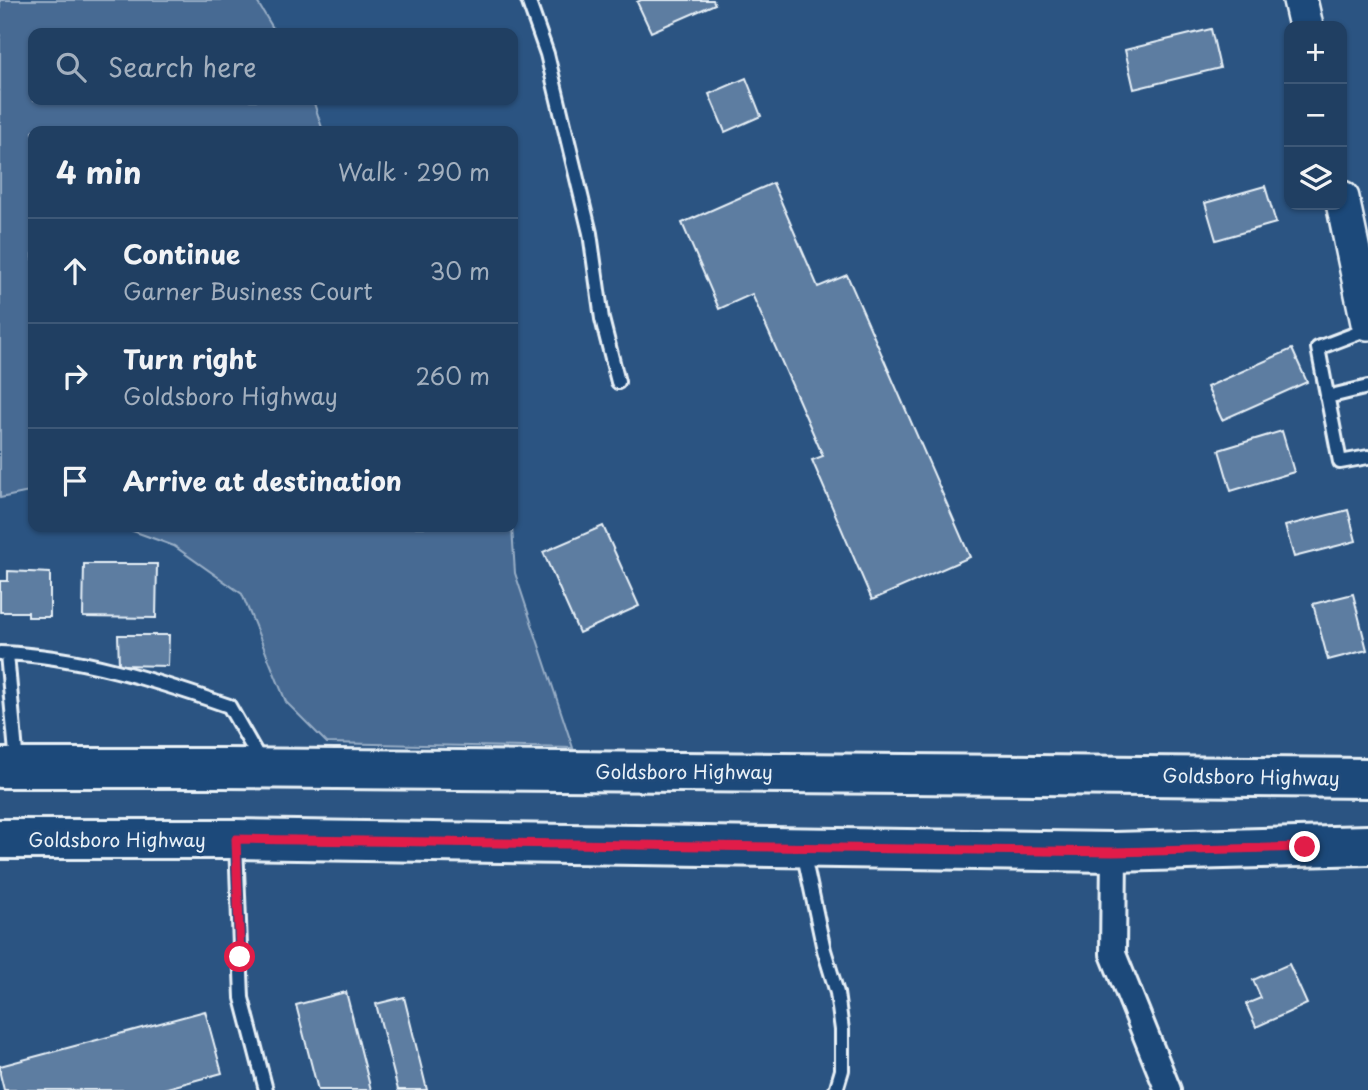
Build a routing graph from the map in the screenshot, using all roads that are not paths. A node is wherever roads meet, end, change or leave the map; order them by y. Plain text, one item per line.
1 (528, 0) edge
2 (1300, 0) edge
3 (1305, 21) edge
4 (1344, 210) edge
5 (1368, 323) edge
6 (1368, 329) edge
7 (618, 382) dead end
8 (1368, 387) edge
9 (1327, 397) junction
10 (1368, 457) edge
11 (4, 653) edge
12 (1368, 756) edge
13 (8, 768) edge
14 (264, 768) junction
15 (1328, 777) junction
16 (1368, 778) edge
17 (0, 839) edge
18 (236, 839) junction
19 (1368, 845) edge
20 (802, 847) junction
21 (1305, 847) junction
22 (1114, 852) junction
23 (1368, 860) edge
24 (266, 1090) edge
25 (836, 1090) edge
26 (1168, 1090) edge

1 - 7 lane
2 - 3 street
4 - 5 street
6 - 9 lane
8 - 9 lane
9 - 10 lane
11 - 13 lane
11 - 14 lane
12 - 15 main road
13 - 14 main road, Goldsboro Highway
14 - 15 main road, Goldsboro Highway
15 - 16 main road, Goldsboro Highway
17 - 18 main road, Goldsboro Highway
18 - 20 main road, Goldsboro Highway
18 - 24 lane
19 - 21 main road, Goldsboro Highway
20 - 22 main road, Goldsboro Highway
20 - 25 lane
21 - 22 main road, Goldsboro Highway
21 - 23 main road
22 - 26 street

